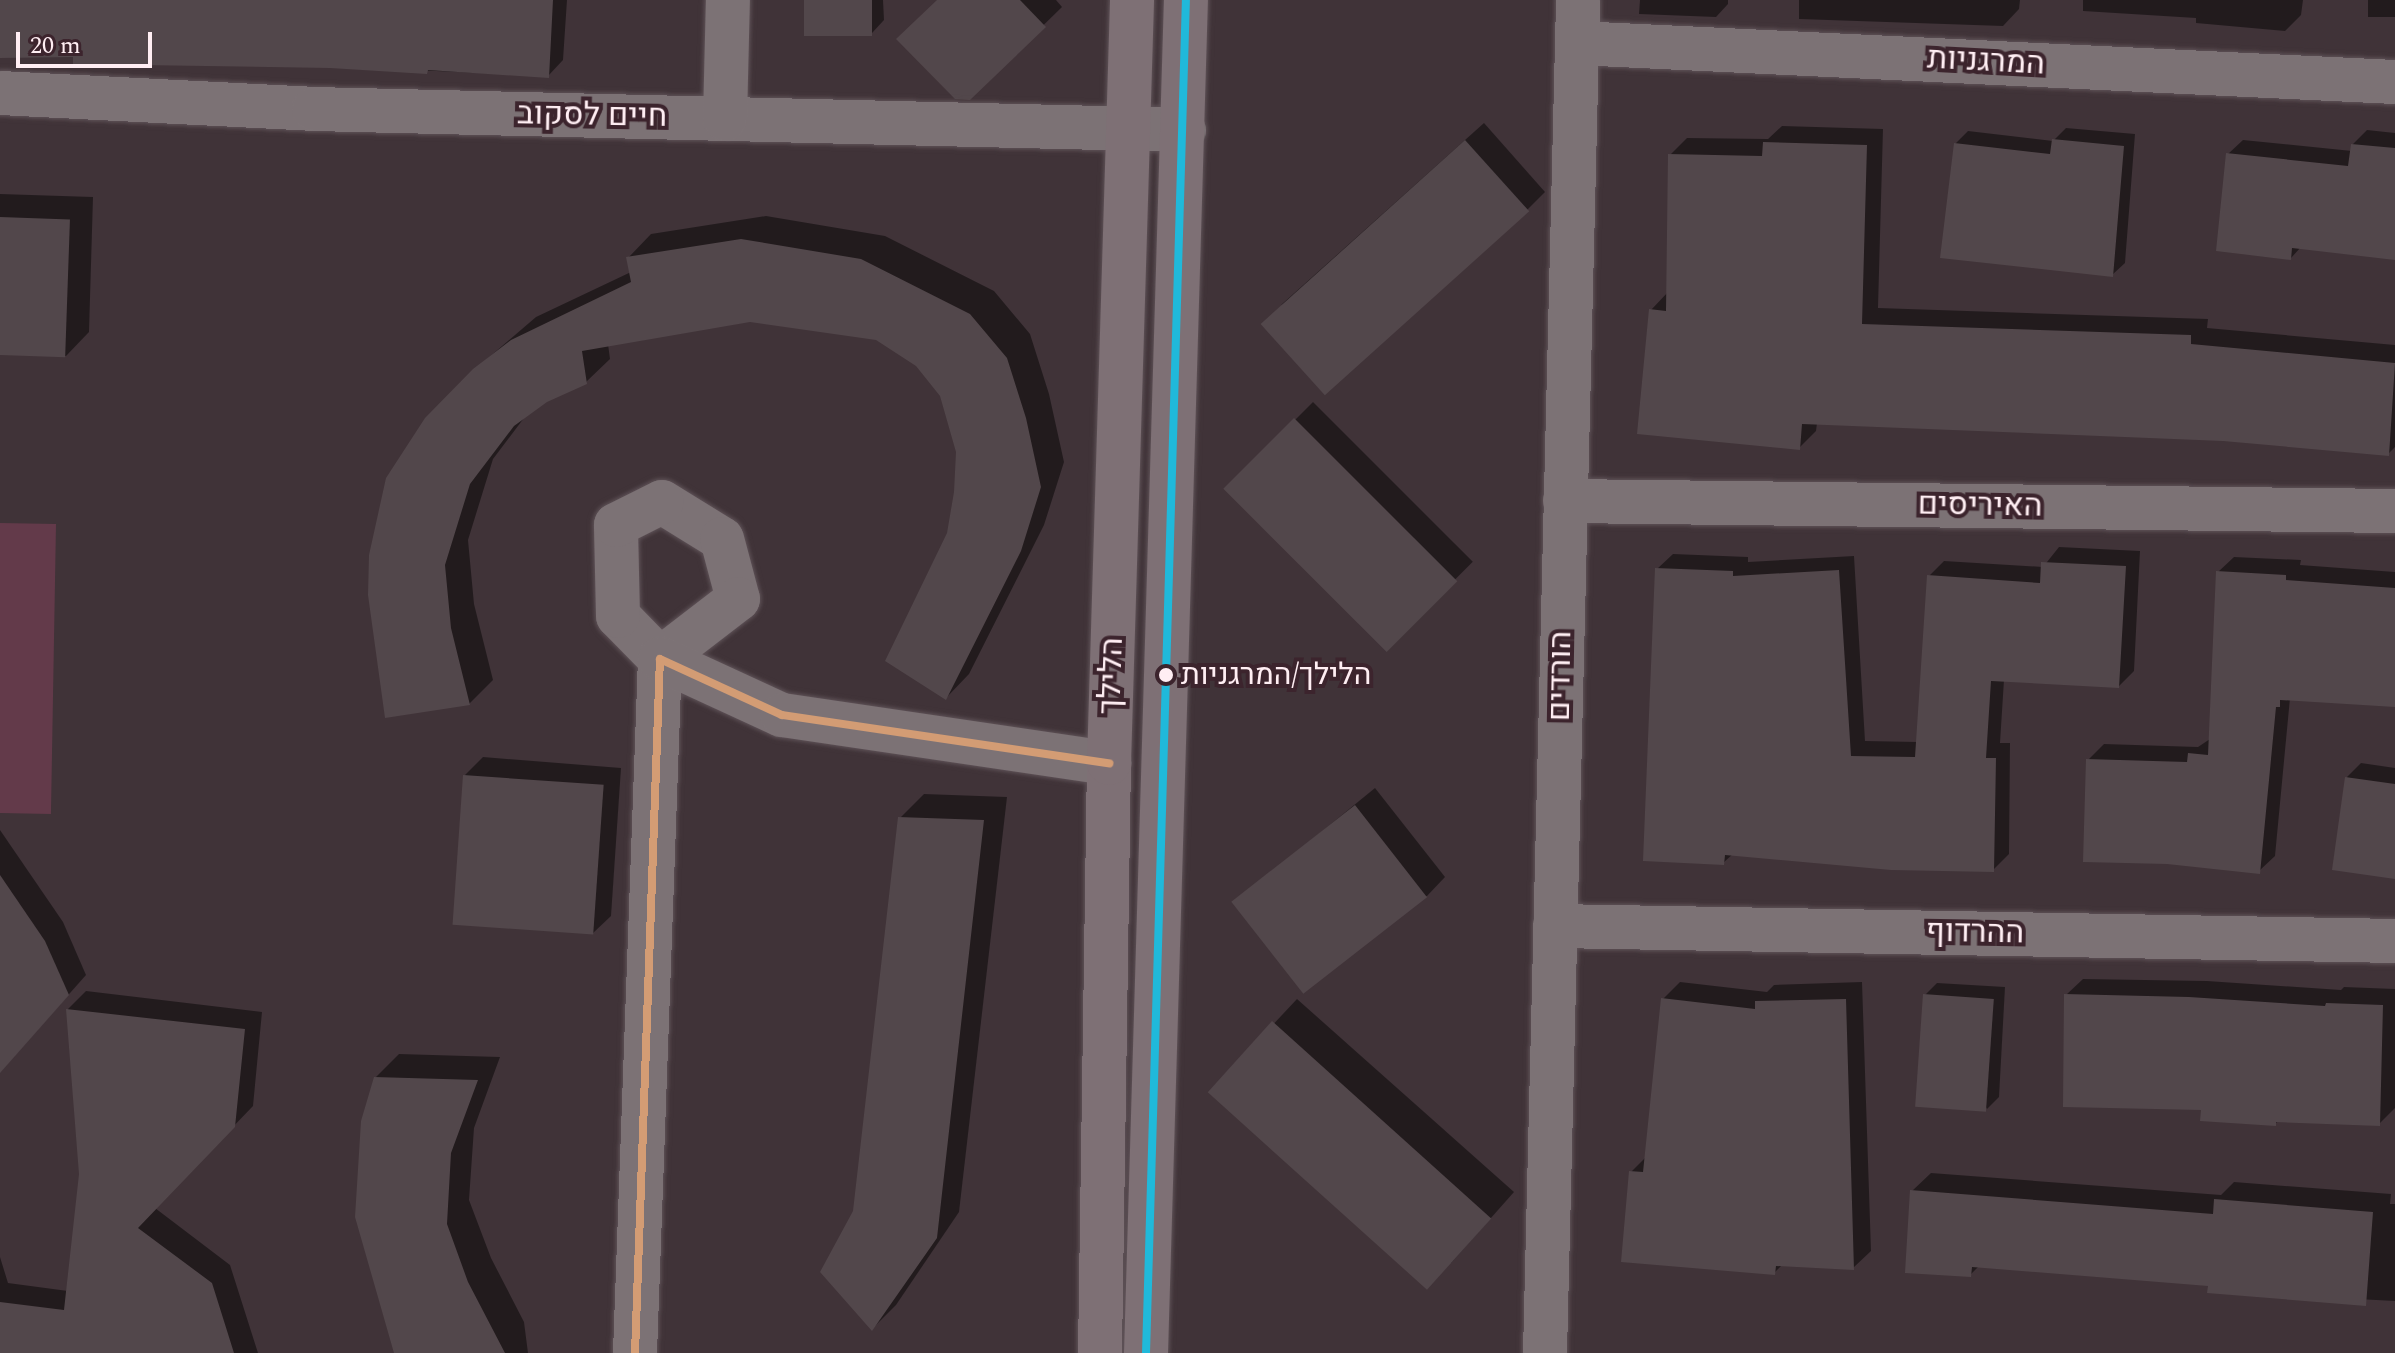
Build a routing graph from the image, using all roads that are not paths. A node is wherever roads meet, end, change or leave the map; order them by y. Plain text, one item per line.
1 (728, 0) edge
2 (1132, 0) edge
3 (1186, 0) edge
4 (1578, 0) edge
5 (1577, 43) junction
6 (2395, 82) edge
7 (0, 93) edge
8 (725, 119) junction
9 (1127, 129) junction
10 (1184, 130) junction
11 (1565, 501) junction
12 (2395, 511) edge
13 (1109, 763) junction
14 (1555, 926) junction
15 (2395, 941) edge
16 (635, 1353) edge
17 (1100, 1353) edge
18 (1146, 1353) edge
19 (1545, 1353) edge

1 - 8 street
2 - 9 street, הלילך
3 - 10 street, הלילך
4 - 5 street, הורדים
5 - 6 street, המרגניות
5 - 11 street, הורדים
7 - 8 street, חיים לסקוב
8 - 9 street, חיים לסקוב
9 - 10 street, חיים לסקוב
9 - 13 street, הלילך
10 - 18 street, הלילך
11 - 12 street, האיריסים
11 - 14 street, הורדים
13 - 16 street
13 - 17 street, הלילך
14 - 15 street, ההרדוף
14 - 19 street, הורדים

